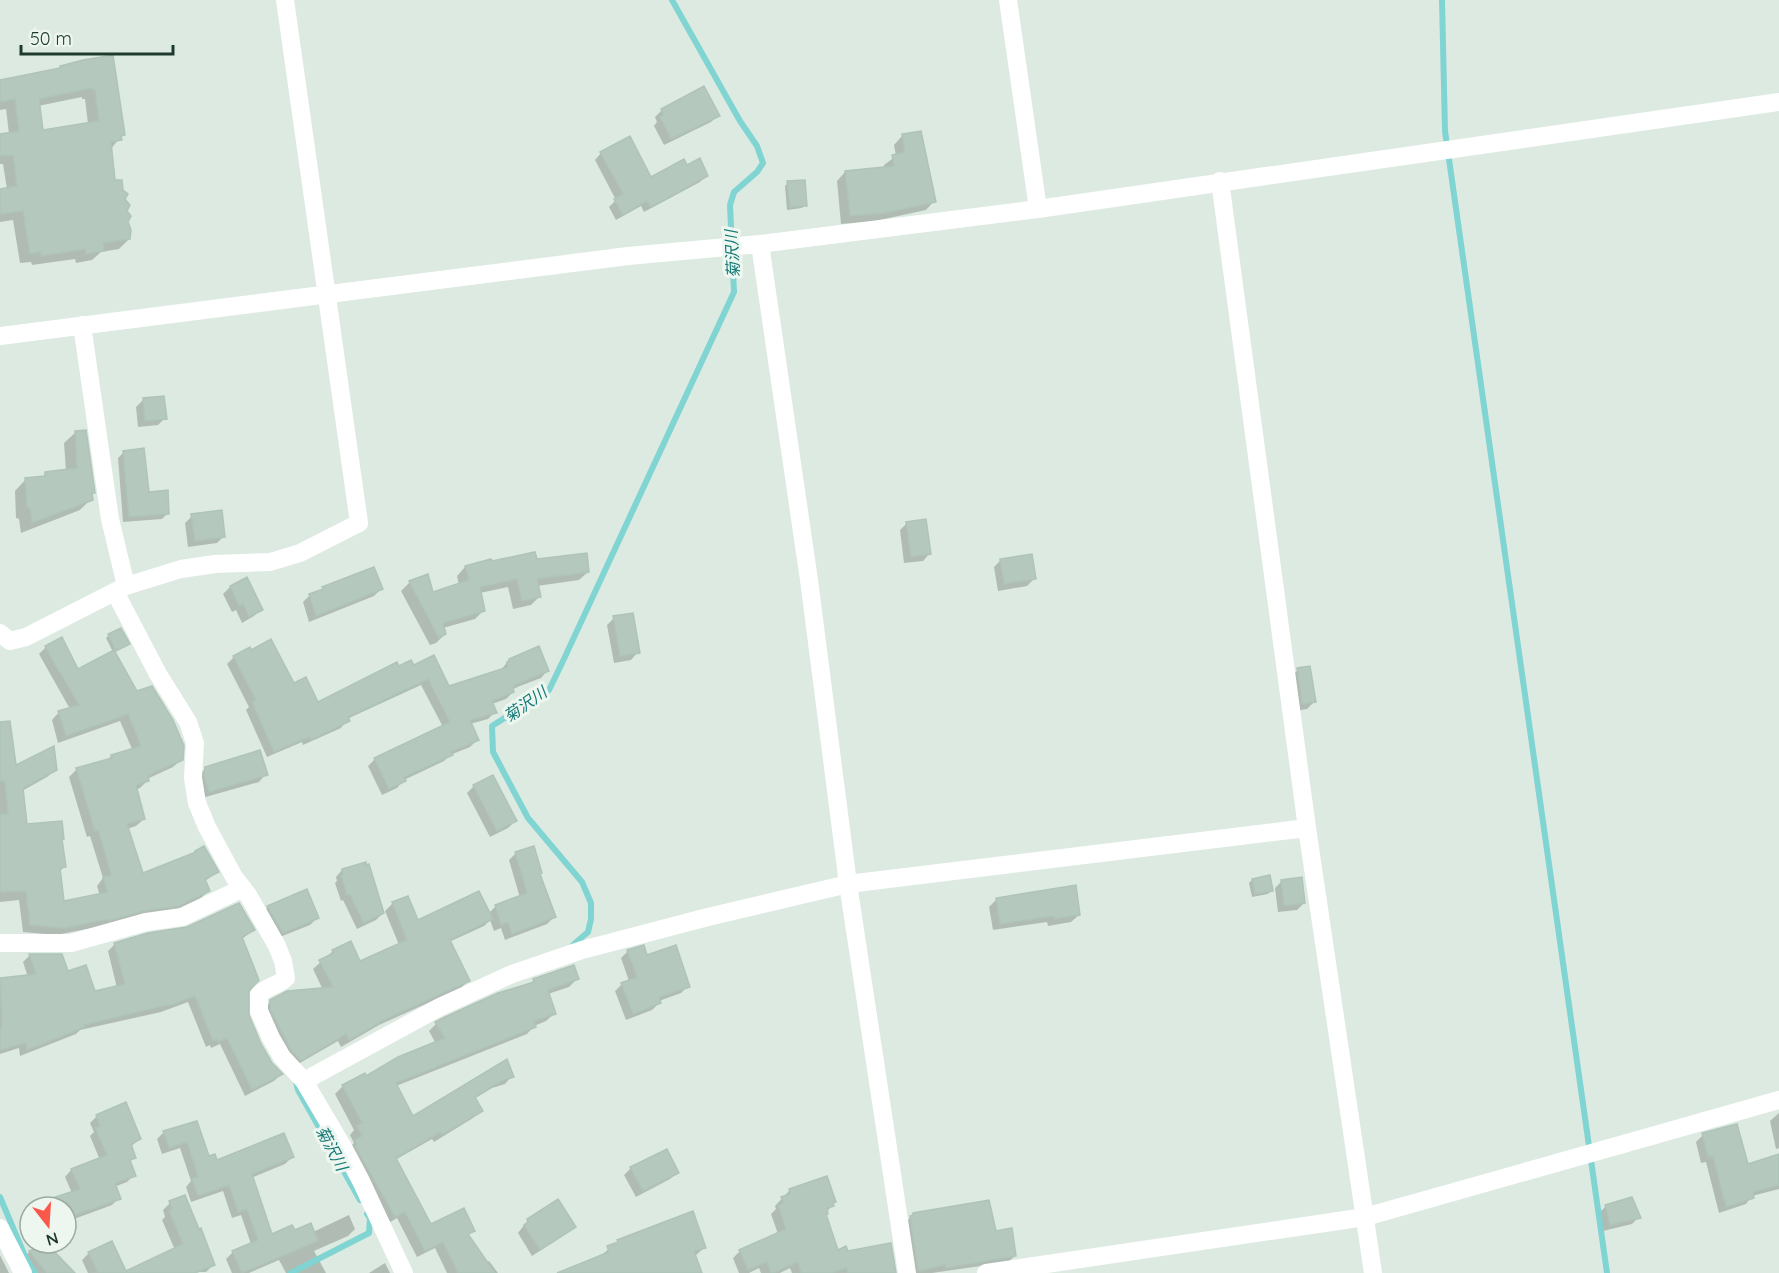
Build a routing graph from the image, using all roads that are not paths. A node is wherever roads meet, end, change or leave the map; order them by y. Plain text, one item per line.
1 (285, 0) edge
2 (1008, 0) edge
3 (1779, 102) edge
4 (1220, 181) junction
5 (1038, 209) junction
6 (760, 244) junction
7 (325, 294) junction
8 (82, 326) junction
9 (0, 336) edge
10 (120, 589) junction
11 (0, 633) edge
12 (1308, 828) junction
13 (848, 884) junction
14 (243, 888) junction
15 (0, 943) edge
16 (304, 1081) junction
17 (1779, 1100) edge
18 (1365, 1217) junction
19 (0, 1228) edge
20 (23, 1273) edge
21 (404, 1273) edge
22 (907, 1273) edge
23 (986, 1273) edge
24 (1373, 1273) edge

1 - 7 street
2 - 5 street
3 - 4 street
4 - 5 street
4 - 12 street
5 - 6 street
6 - 7 street
6 - 13 street
7 - 8 street
7 - 10 street
8 - 9 street
8 - 10 street
10 - 11 street
10 - 14 street
12 - 13 street
12 - 18 street
13 - 16 street
13 - 22 street
14 - 15 street
14 - 16 street
16 - 21 street
17 - 18 street
18 - 23 street
18 - 24 street
19 - 20 street

